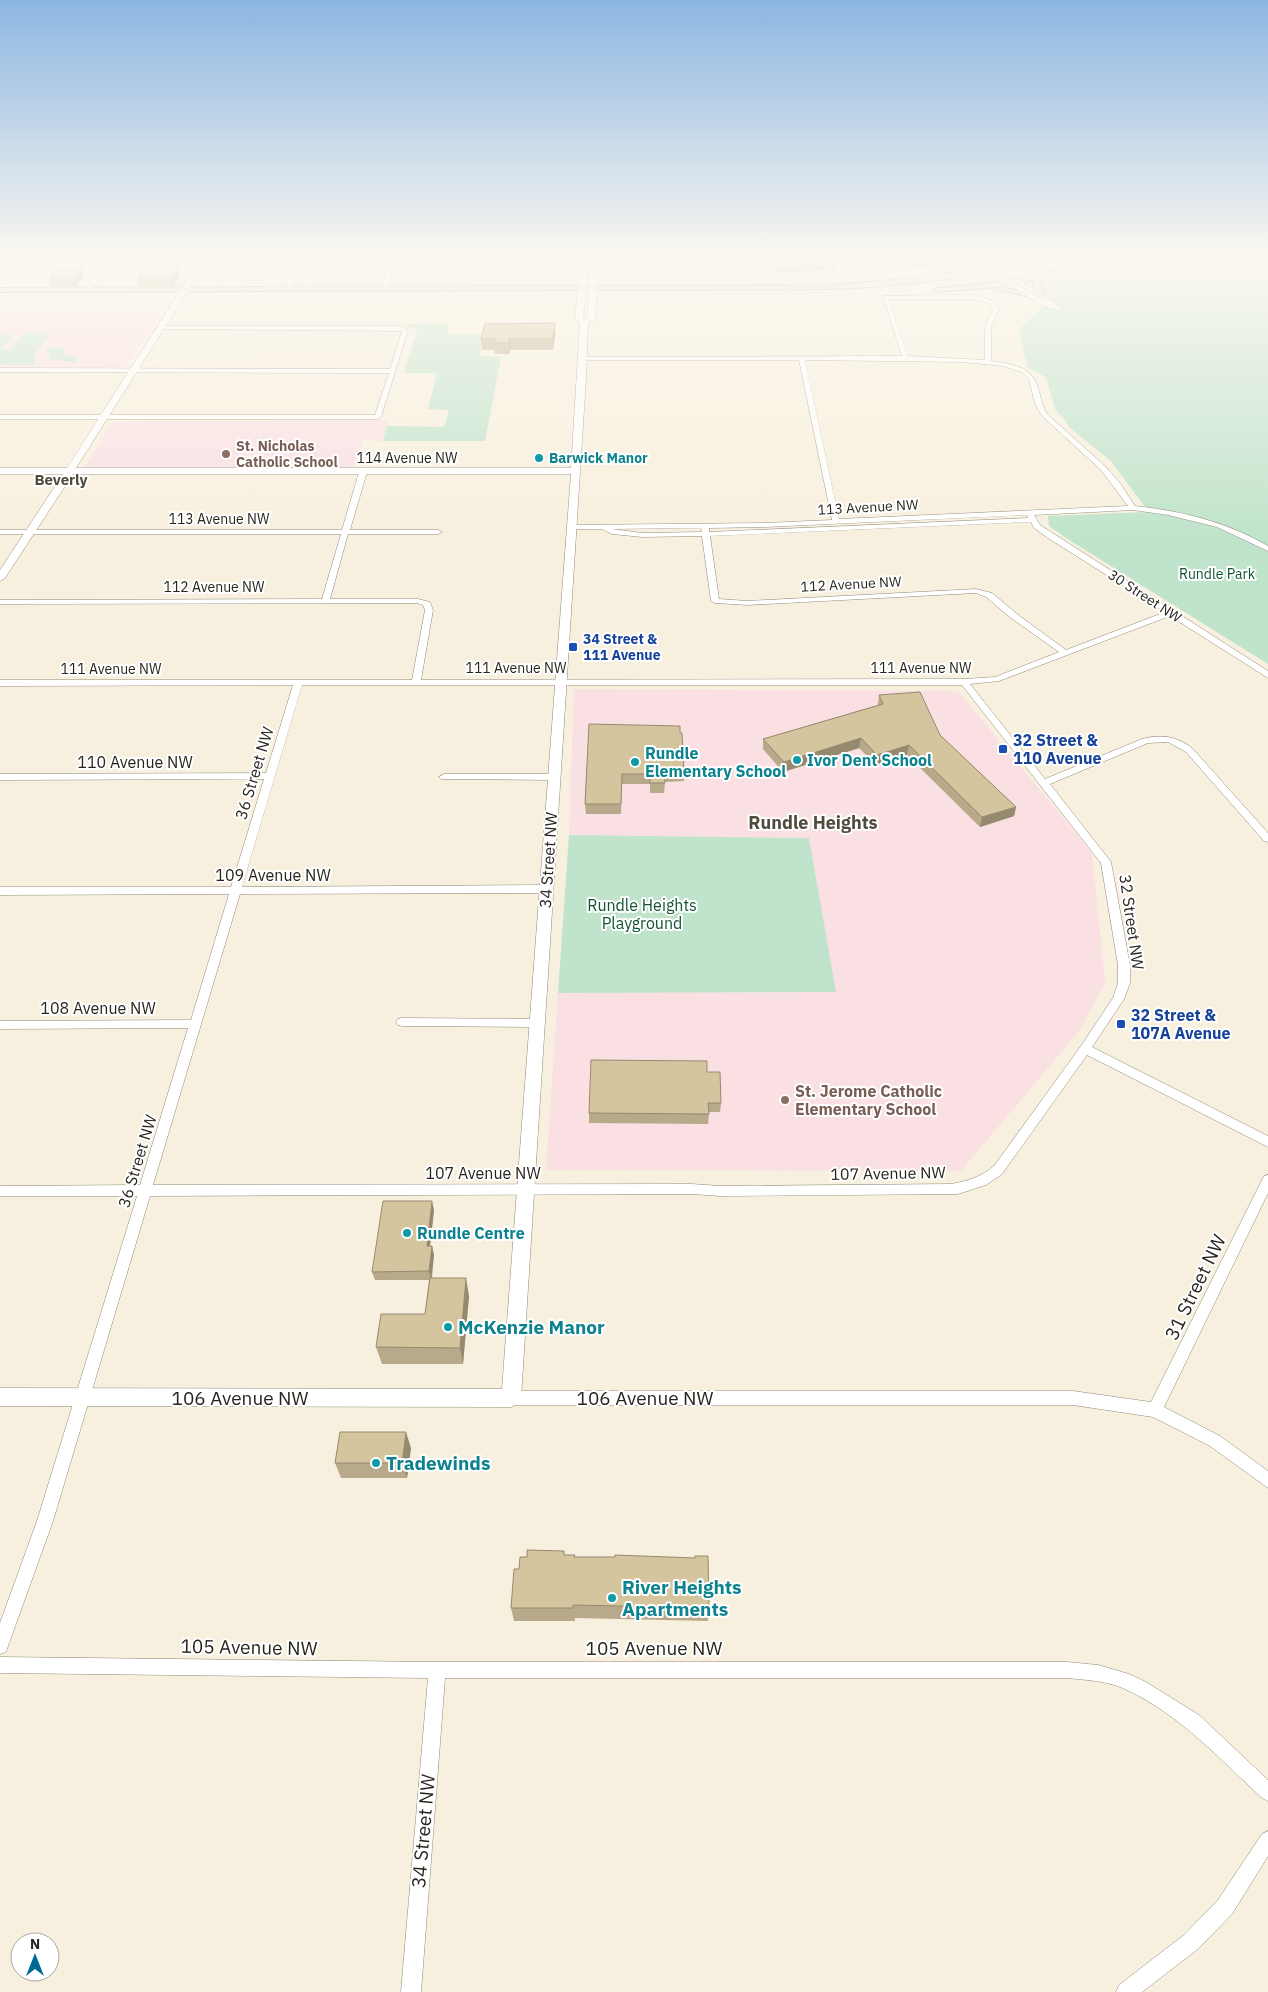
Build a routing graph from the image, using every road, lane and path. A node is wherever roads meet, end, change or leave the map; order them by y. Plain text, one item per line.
1 (146, 354) edge
2 (398, 354) edge
3 (583, 354) edge
4 (905, 354) edge
5 (988, 354) edge
6 (583, 358) junction
7 (802, 358) junction
8 (906, 358) junction
9 (988, 363) junction
10 (0, 370) edge
11 (135, 371) junction
12 (392, 371) junction
13 (0, 417) edge
14 (104, 417) junction
15 (0, 471) edge
16 (69, 471) junction
17 (575, 471) junction
18 (363, 472) junction
19 (1133, 508) junction
20 (1030, 516) junction
21 (836, 521) junction
22 (571, 527) junction
23 (706, 530) junction
24 (0, 532) edge
25 (29, 532) junction
26 (345, 532) junction
27 (438, 532) dead end
28 (1268, 549) edge
29 (0, 578) edge
30 (325, 601) junction
31 (0, 602) edge
32 (1171, 613) junction
33 (1065, 653) junction
34 (1268, 676) edge
35 (560, 682) junction
36 (964, 682) junction
37 (0, 683) edge
38 (298, 683) junction
39 (416, 683) junction
40 (270, 776) junction
41 (0, 777) edge
42 (444, 777) dead end
43 (553, 777) junction
44 (1044, 783) junction
45 (1268, 823) edge
46 (1256, 825) junction
47 (1268, 838) edge
48 (545, 888) junction
49 (236, 890) junction
50 (0, 891) edge
51 (402, 1022) dead end
52 (537, 1023) junction
53 (195, 1024) junction
54 (0, 1025) edge
55 (1085, 1049) junction
56 (1268, 1142) edge
57 (1268, 1180) edge
58 (966, 1188) joint
59 (525, 1190) junction
60 (0, 1191) edge
61 (145, 1191) junction
62 (0, 1397) edge
63 (83, 1397) junction
64 (511, 1398) junction
65 (1156, 1410) junction
66 (1268, 1480) edge
67 (0, 1646) edge
68 (0, 1665) edge
69 (437, 1670) junction
70 (1268, 1792) edge
71 (1268, 1840) edge
72 (411, 1992) edge
73 (1126, 1992) edge

1 - 11 street
2 - 12 street
3 - 6 street, 34 Street NW
4 - 8 street
5 - 9 street
6 - 7 street
6 - 17 street, 34 Street NW
7 - 8 street
7 - 21 street
8 - 9 street
9 - 19 street
10 - 11 street
11 - 12 street
11 - 14 street
12 - 14 street
13 - 14 street
14 - 16 street
15 - 16 street, 114 Avenue NW
16 - 18 street, 114 Avenue NW
16 - 25 street
17 - 18 street, 114 Avenue NW
17 - 22 street, 34 Street NW
18 - 26 street
19 - 20 street, 113 Avenue NW
19 - 28 street, 113 Avenue NW
20 - 21 street, 113 Avenue NW
20 - 23 street, 113 Avenue NW
20 - 32 street, 30 Street NW
21 - 23 street, 113 Avenue NW
22 - 23 street, 113 Avenue NW
22 - 35 street, 34 Street NW
23 - 33 street, 112 Avenue NW
24 - 25 street, 113 Avenue NW
25 - 26 street, 113 Avenue NW
25 - 29 street
26 - 27 street, 113 Avenue NW
26 - 30 street
30 - 31 street, 112 Avenue NW
30 - 39 street, 112 Avenue NW
32 - 33 street, 111 Avenue NW
32 - 34 street, 30 Street NW
33 - 36 street, 111 Avenue NW
35 - 36 street, 111 Avenue NW
35 - 39 street, 111 Avenue NW
35 - 43 street, 34 Street NW
36 - 44 street, 32 Street NW
37 - 38 street, 111 Avenue NW
38 - 39 street, 111 Avenue NW
38 - 40 street, 36 Street NW
40 - 41 street, 110 Avenue NW
40 - 49 street, 36 Street NW
42 - 43 street
43 - 48 street, 34 Street NW
44 - 46 street
44 - 55 street, 32 Street NW
45 - 46 street
46 - 47 street
48 - 49 street, 109 Avenue NW
48 - 52 street, 34 Street NW
49 - 50 street, 109 Avenue NW
49 - 53 street, 36 Street NW
51 - 52 street
52 - 59 street, 34 Street NW
53 - 54 street, 108 Avenue NW
53 - 61 street, 36 Street NW
55 - 56 street
55 - 58 street, 32 Street NW
57 - 65 street, 31 Street NW
58 - 59 street, 107 Avenue NW
59 - 61 street, 107 Avenue NW
59 - 64 street, 34 Street NW
60 - 61 street, 107 Avenue NW
61 - 63 street, 36 Street NW
62 - 63 street, 106 Avenue NW
63 - 64 street, 106 Avenue NW
63 - 67 street, 36 Street NW
64 - 65 street, 106 Avenue NW
65 - 66 street, 106 Avenue NW
68 - 69 street, 105 Avenue NW
69 - 70 street, 105 Avenue NW
69 - 72 street, 34 Street NW
71 - 73 street

